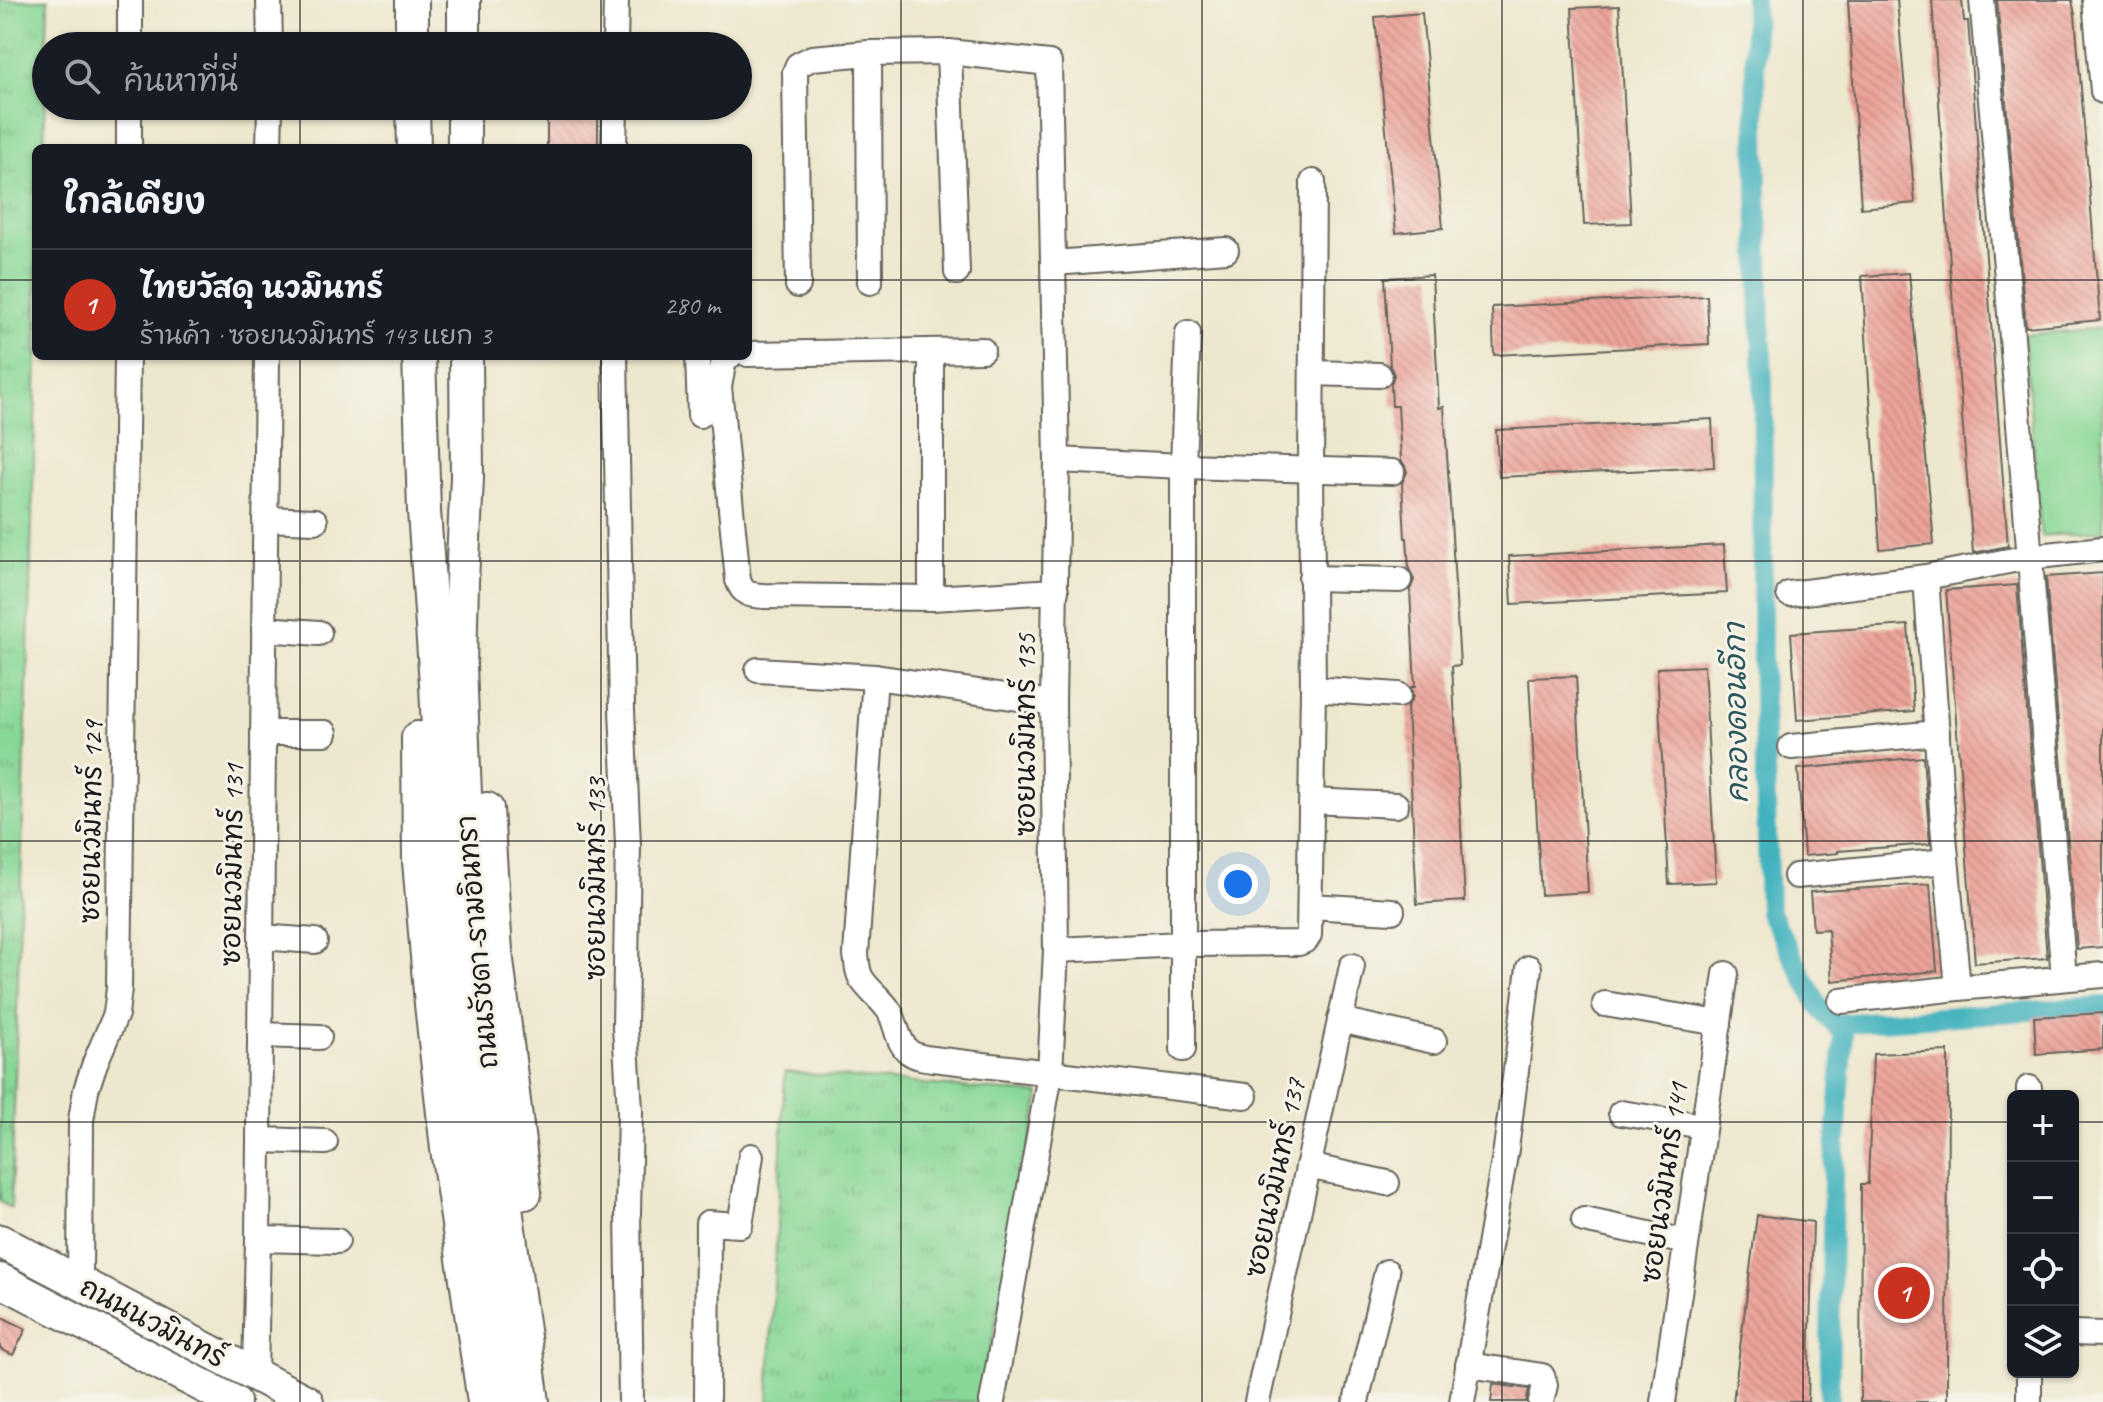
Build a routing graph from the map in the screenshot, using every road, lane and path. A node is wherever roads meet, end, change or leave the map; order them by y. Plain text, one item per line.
1 (130, 0) edge
2 (269, 0) edge
3 (412, 0) edge
4 (464, 0) edge
5 (616, 0) edge
6 (1982, 0) edge
7 (2095, 0) edge
8 (130, 32) edge
9 (270, 32) edge
10 (412, 32) edge
11 (464, 32) edge
12 (615, 32) edge
13 (949, 52) junction
14 (869, 53) junction
15 (2103, 91) edge
16 (129, 120) edge
17 (270, 120) edge
18 (413, 120) edge
19 (464, 120) edge
20 (615, 120) edge
21 (129, 144) edge
22 (269, 144) edge
23 (414, 144) edge
24 (464, 144) edge
25 (614, 144) edge
26 (1313, 182) dead end
27 (1226, 250) dead end
28 (1054, 263) junction
29 (957, 272) dead end
30 (870, 282) dead end
31 (798, 285) dead end
32 (1188, 333) dead end
33 (982, 350) dead end
34 (931, 352) junction
35 (752, 354) edge
36 (127, 360) edge
37 (267, 360) edge
38 (419, 360) edge
39 (466, 360) edge
40 (615, 360) edge
41 (698, 360) edge
42 (724, 360) edge
43 (1312, 373) junction
44 (1379, 375) dead end
45 (700, 415) dead end
46 (1057, 460) junction
47 (1183, 466) junction
48 (1311, 469) junction
49 (1392, 472) dead end
50 (467, 478) junction
51 (424, 511) junction
52 (265, 519) junction
53 (315, 521) dead end
54 (2103, 549) edge
55 (2029, 557) junction
56 (1926, 577) junction
57 (1311, 578) junction
58 (1399, 580) dead end
59 (1056, 591) junction
60 (1789, 594) dead end
61 (931, 598) junction
62 (264, 629) junction
63 (319, 633) dead end
64 (758, 670) dead end
65 (875, 677) junction
66 (1313, 689) junction
67 (1398, 695) dead end
68 (1053, 703) junction
69 (263, 733) junction
70 (325, 733) dead end
71 (1937, 733) junction
72 (1791, 747) dead end
73 (1312, 801) junction
74 (1396, 805) dead end
75 (1946, 861) junction
76 (1796, 876) dead end
77 (1310, 906) junction
78 (1392, 911) dead end
79 (261, 937) junction
80 (315, 941) dead end
81 (1183, 944) junction
82 (1056, 950) junction
83 (1352, 966) dead end
84 (1529, 968) dead end
85 (1726, 974) dead end
86 (2103, 975) edge
87 (2064, 978) junction
88 (1958, 988) junction
89 (1841, 1001) dead end
90 (1605, 1004) dead end
91 (467, 1007) junction
92 (1340, 1020) junction
93 (1719, 1023) junction
94 (260, 1035) junction
95 (319, 1037) dead end
96 (1434, 1041) dead end
97 (1183, 1049) dead end
98 (1050, 1074) junction
99 (1245, 1096) dead end
100 (1621, 1113) dead end
101 (1703, 1126) junction
102 (259, 1140) junction
103 (325, 1142) dead end
104 (751, 1156) dead end
105 (1308, 1166) junction
106 (1387, 1183) dead end
107 (1584, 1220) dead end
108 (258, 1239) junction
109 (0, 1241) edge
110 (337, 1241) dead end
111 (1686, 1242) junction
112 (1387, 1272) dead end
113 (0, 1280) edge
114 (80, 1284) junction
115 (2079, 1333) edge
116 (2103, 1334) edge
117 (1468, 1365) junction
118 (255, 1375) junction
119 (2029, 1378) edge
120 (234, 1402) edge
121 (307, 1402) edge
122 (484, 1402) edge
123 (508, 1402) edge
124 (533, 1402) edge
125 (550, 1402) edge
126 (631, 1402) edge
127 (707, 1402) edge
128 (992, 1402) edge
129 (1257, 1402) edge
130 (1356, 1402) edge
131 (1462, 1402) edge
132 (1541, 1402) edge
133 (1663, 1402) edge
134 (2029, 1402) edge

1 - 8 street
2 - 9 street
3 - 10 main road
4 - 11 main road
5 - 12 street
6 - 55 street
7 - 15 street
13 - 14 street
13 - 28 street, ซอยนวมินทร์ 135
13 - 29 street
14 - 30 street
14 - 31 street
16 - 21 street
17 - 22 street
18 - 23 main road
19 - 24 main road
20 - 25 street
26 - 43 street
27 - 28 street
28 - 46 street, ซอยนวมินทร์ 135
32 - 47 street
33 - 34 street
34 - 35 street
34 - 61 street
36 - 114 street, ซอยนวมินทร์ 129
37 - 52 street, ซอยนวมินทร์ 131
38 - 51 main road, ถนนรัชดา-รามอินทรา
39 - 50 main road, ถนนรัชดา-รามอินทรา
40 - 126 street, ซอยนวมินทร์ 133
41 - 45 street
42 - 61 street
43 - 44 street
43 - 48 street
46 - 47 street
46 - 59 street, ซอยนวมินทร์ 135
47 - 48 street
47 - 81 street
48 - 49 street
48 - 57 street
50 - 91 main road, ถนนรัชดา-รามอินทรา
50 - 125 main road, ถนนรัชดา-รามอินทรา
51 - 91 main road, ถนนรัชดา-รามอินทรา
51 - 122 main road, ถนนรัชดา-รามอินทรา
52 - 53 street
52 - 62 street, ซอยนวมินทร์ 131
54 - 55 street
55 - 56 street
55 - 87 street
56 - 60 street
56 - 71 street
57 - 58 street
57 - 66 street
59 - 61 street
59 - 68 street, ซอยนวมินทร์ 135
62 - 63 street
62 - 69 street, ซอยนวมินทร์ 131
64 - 65 street
65 - 68 street
65 - 98 street
66 - 67 street
66 - 73 street
68 - 82 street, ซอยนวมินทร์ 135
69 - 70 street
69 - 79 street, ซอยนวมินทร์ 131
71 - 72 street
71 - 75 street
73 - 74 street
73 - 77 street
75 - 76 street
75 - 88 street
77 - 78 street
77 - 81 street
79 - 80 street
79 - 94 street, ซอยนวมินทร์ 131
81 - 82 street
81 - 97 street
82 - 98 street, ซอยนวมินทร์ 135
83 - 92 street, ซอยนวมินทร์ 137
84 - 117 street
85 - 93 street, ซอยนวมินทร์ 141
86 - 87 street
87 - 88 street
88 - 89 street
90 - 93 street
91 - 123 main road, ถนนรัชดา-รามอินทรา
91 - 124 main road, ถนนรัชดา-รามอินทรา
92 - 96 street
92 - 105 street, ซอยนวมินทร์ 137
93 - 101 street, ซอยนวมินทร์ 141
94 - 95 street
94 - 102 street, ซอยนวมินทร์ 131
98 - 99 street
98 - 128 street, ซอยนวมินทร์ 135
100 - 101 street
101 - 111 street, ซอยนวมินทร์ 141
102 - 103 street
102 - 108 street, ซอยนวมินทร์ 131
104 - 127 street
105 - 106 street
105 - 129 street, ซอยนวมินทร์ 137
107 - 111 street
108 - 110 street
108 - 118 street, ซอยนวมินทร์ 131
109 - 114 main road, ถนนนวมินทร์
111 - 133 street, ซอยนวมินทร์ 141
112 - 130 street
113 - 120 main road, ถนนนวมินทร์
114 - 118 main road, ถนนนวมินทร์
115 - 116 street
117 - 131 street
117 - 132 street
118 - 121 main road, ถนนนวมินทร์
119 - 134 street

